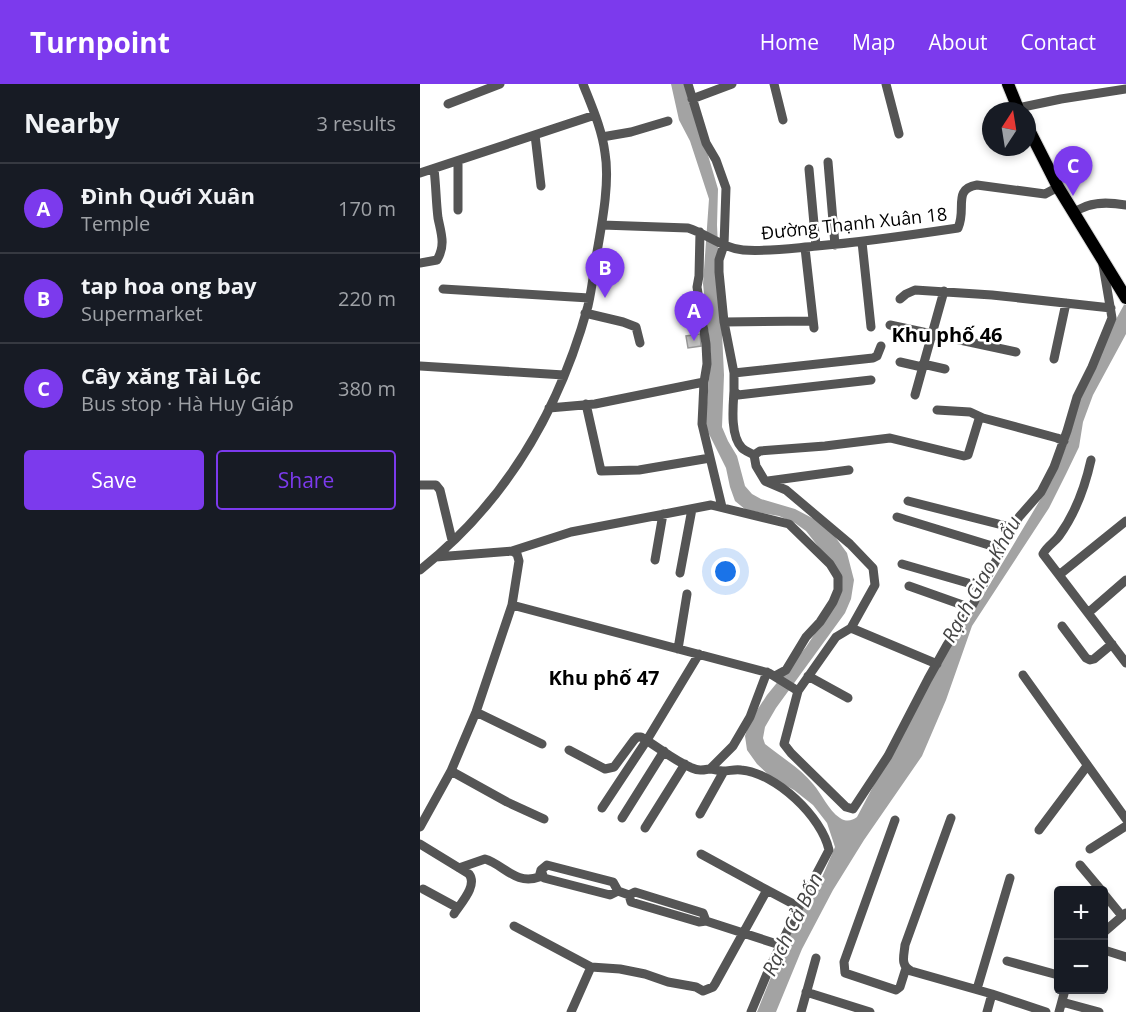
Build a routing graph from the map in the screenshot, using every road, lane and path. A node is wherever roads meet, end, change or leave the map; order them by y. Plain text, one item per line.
1 (500, 84) edge
2 (583, 84) edge
3 (688, 84) edge
4 (732, 84) edge
5 (774, 84) edge
6 (886, 84) edge
7 (1008, 84) edge
8 (1126, 89) edge
9 (692, 99) junction
10 (1016, 102) edge
11 (448, 104) dead end
12 (1036, 106) edge
13 (595, 115) junction
14 (783, 120) dead end
15 (668, 121) dead end
16 (899, 134) dead end
17 (535, 135) junction
18 (602, 137) junction
19 (1036, 144) edge
20 (458, 161) junction
21 (828, 162) dead end
22 (435, 169) junction
23 (809, 169) dead end
24 (420, 174) edge
25 (541, 186) dead end
26 (1058, 187) junction
27 (1126, 205) edge
28 (458, 210) dead end
29 (1074, 213) junction
30 (602, 225) junction
31 (700, 232) junction
32 (862, 242) junction
33 (722, 244) junction
34 (836, 245) junction
35 (816, 246) junction
36 (805, 248) junction
37 (420, 263) edge
38 (1105, 265) junction
39 (443, 289) dead end
40 (944, 291) junction
41 (589, 298) junction
42 (1126, 298) edge
43 (900, 299) dead end
44 (1066, 303) junction
45 (1111, 308) junction
46 (585, 313) junction
47 (724, 322) junction
48 (890, 325) dead end
49 (870, 327) dead end
50 (930, 335) junction
51 (640, 343) dead end
52 (880, 346) dead end
53 (1016, 352) dead end
54 (1054, 358) dead end
55 (900, 362) dead end
56 (923, 365) junction
57 (420, 366) edge
58 (945, 369) dead end
59 (734, 373) junction
60 (564, 375) junction
61 (871, 380) dead end
62 (704, 382) junction
63 (734, 391) junction
64 (915, 394) dead end
65 (586, 404) junction
66 (549, 408) junction
67 (937, 410) dead end
68 (983, 418) junction
69 (1064, 441) junction
70 (754, 455) junction
71 (710, 458) junction
72 (1091, 460) dead end
73 (849, 470) dead end
74 (765, 481) junction
75 (420, 485) edge
76 (908, 501) dead end
77 (722, 507) junction
78 (692, 509) junction
79 (663, 514) junction
80 (897, 517) dead end
81 (1126, 521) edge
82 (1014, 528) junction
83 (452, 540) junction
84 (1002, 549) junction
85 (512, 551) junction
86 (436, 557) junction
87 (655, 560) dead end
88 (902, 564) dead end
89 (420, 570) edge
90 (680, 573) dead end
91 (1059, 575) junction
92 (1126, 580) edge
93 (909, 586) dead end
94 (981, 590) junction
95 (687, 594) dead end
96 (512, 605) junction
97 (971, 608) junction
98 (1088, 613) junction
99 (1062, 626) dead end
100 (851, 628) junction
101 (1112, 645) junction
102 (678, 649) junction
103 (699, 654) junction
104 (1124, 656) edge
105 (937, 664) junction
106 (771, 674) junction
107 (1023, 675) dead end
108 (808, 676) junction
109 (797, 691) junction
110 (848, 698) dead end
111 (476, 712) junction
112 (647, 740) junction
113 (542, 744) dead end
114 (569, 750) dead end
115 (664, 751) junction
116 (684, 764) junction
117 (1087, 766) junction
118 (710, 769) junction
119 (451, 771) junction
120 (724, 771) junction
121 (602, 808) dead end
122 (700, 814) dead end
123 (622, 818) dead end
124 (951, 818) dead end
125 (544, 819) dead end
126 (895, 819) dead end
127 (1126, 819) edge
128 (1126, 826) edge
129 (420, 827) edge
130 (645, 828) dead end
131 (1039, 830) dead end
132 (420, 844) edge
133 (1090, 849) dead end
134 (701, 854) dead end
135 (1080, 865) dead end
136 (459, 868) junction
137 (1010, 878) dead end
138 (1097, 886) edge
139 (423, 889) dead end
140 (767, 890) junction
141 (1108, 898) edge
142 (800, 907) junction
143 (1124, 914) edge
144 (514, 926) dead end
145 (1108, 928) edge
146 (744, 933) junction
147 (780, 945) junction
148 (1108, 951) edge
149 (816, 957) dead end
150 (1126, 957) edge
151 (1007, 961) dead end
152 (591, 967) junction
153 (906, 968) junction
154 (1054, 974) edge
155 (977, 990) junction
156 (806, 992) junction
157 (992, 994) junction
158 (1064, 994) edge
159 (1062, 1002) junction
160 (571, 1012) edge
161 (751, 1012) edge
162 (801, 1012) edge
163 (870, 1012) edge
164 (987, 1012) edge
165 (1046, 1012) edge
166 (1059, 1012) edge
167 (1099, 1012) edge

1 - 11 street
2 - 13 street
3 - 9 street
4 - 9 street
5 - 14 street
6 - 16 street
7 - 10 main road
8 - 12 street
9 - 33 street
13 - 17 street
13 - 18 street
15 - 18 street
17 - 20 street
17 - 25 street
18 - 30 street
19 - 26 main road
20 - 22 street
20 - 28 street
21 - 34 street
22 - 24 street
22 - 37 street
23 - 35 street
26 - 29 main road
26 - 32 street, Đường Thạnh Xuân 18
27 - 29 street
29 - 38 main road
30 - 31 street, Đường Thạnh Xuân 18
30 - 41 street
31 - 33 street, Đường Thạnh Xuân 18
31 - 62 street
32 - 34 street, Đường Thạnh Xuân 18
32 - 49 street
33 - 36 street, Đường Thạnh Xuân 18
33 - 47 street
34 - 35 street, Đường Thạnh Xuân 18
35 - 36 street, Đường Thạnh Xuân 18
36 - 47 street
38 - 42 main road
38 - 45 street
39 - 41 street
40 - 43 street
40 - 44 street
40 - 50 street
41 - 46 street
44 - 45 street
44 - 54 street
45 - 69 street
46 - 51 street
46 - 60 street
47 - 59 street
48 - 50 street
50 - 53 street
50 - 56 street
52 - 59 street
55 - 56 street
56 - 58 street
56 - 64 street
57 - 60 street
59 - 63 street
60 - 66 street
61 - 63 street
62 - 65 street
62 - 71 street
63 - 70 street
65 - 66 street
65 - 71 street
66 - 83 street
67 - 68 street
68 - 69 street
68 - 70 street
69 - 82 street
70 - 74 street
71 - 77 street
72 - 91 street
73 - 74 street
74 - 100 street
75 - 83 street
76 - 82 street
77 - 78 street
77 - 106 street
78 - 79 street
78 - 90 street
79 - 85 street
79 - 87 street
80 - 84 street
81 - 91 street
82 - 84 street
83 - 86 street
84 - 94 street
85 - 86 street
85 - 96 street
86 - 89 street
88 - 94 street
91 - 98 street
92 - 98 street
93 - 97 street
94 - 97 street
95 - 102 street
96 - 102 street
96 - 111 street
97 - 105 street
98 - 101 street
99 - 101 street
100 - 105 street
100 - 108 street
101 - 104 street
102 - 103 street
103 - 106 street
103 - 112 street
105 - 109 street
106 - 109 street
106 - 118 street
107 - 117 street
108 - 109 street
108 - 110 street
111 - 113 street
111 - 119 street
112 - 114 street
112 - 115 street
112 - 121 street
115 - 116 street
115 - 123 street
116 - 118 street
116 - 130 street
117 - 127 street
117 - 131 street
118 - 120 street
119 - 125 street
119 - 129 street
120 - 122 street
120 - 142 street
124 - 153 street
126 - 153 street
128 - 133 street
132 - 136 street
134 - 140 street
135 - 138 street
136 - 139 street
136 - 146 street
137 - 155 street
140 - 142 street
140 - 146 street
141 - 143 street
142 - 147 street
143 - 145 street
144 - 152 street
146 - 147 street
146 - 152 street
147 - 161 street
148 - 150 street
149 - 156 street
151 - 154 street
152 - 160 street
153 - 155 street
155 - 157 street
156 - 162 street
156 - 163 street
157 - 164 street
157 - 165 street
158 - 159 street
159 - 166 street
159 - 167 street

